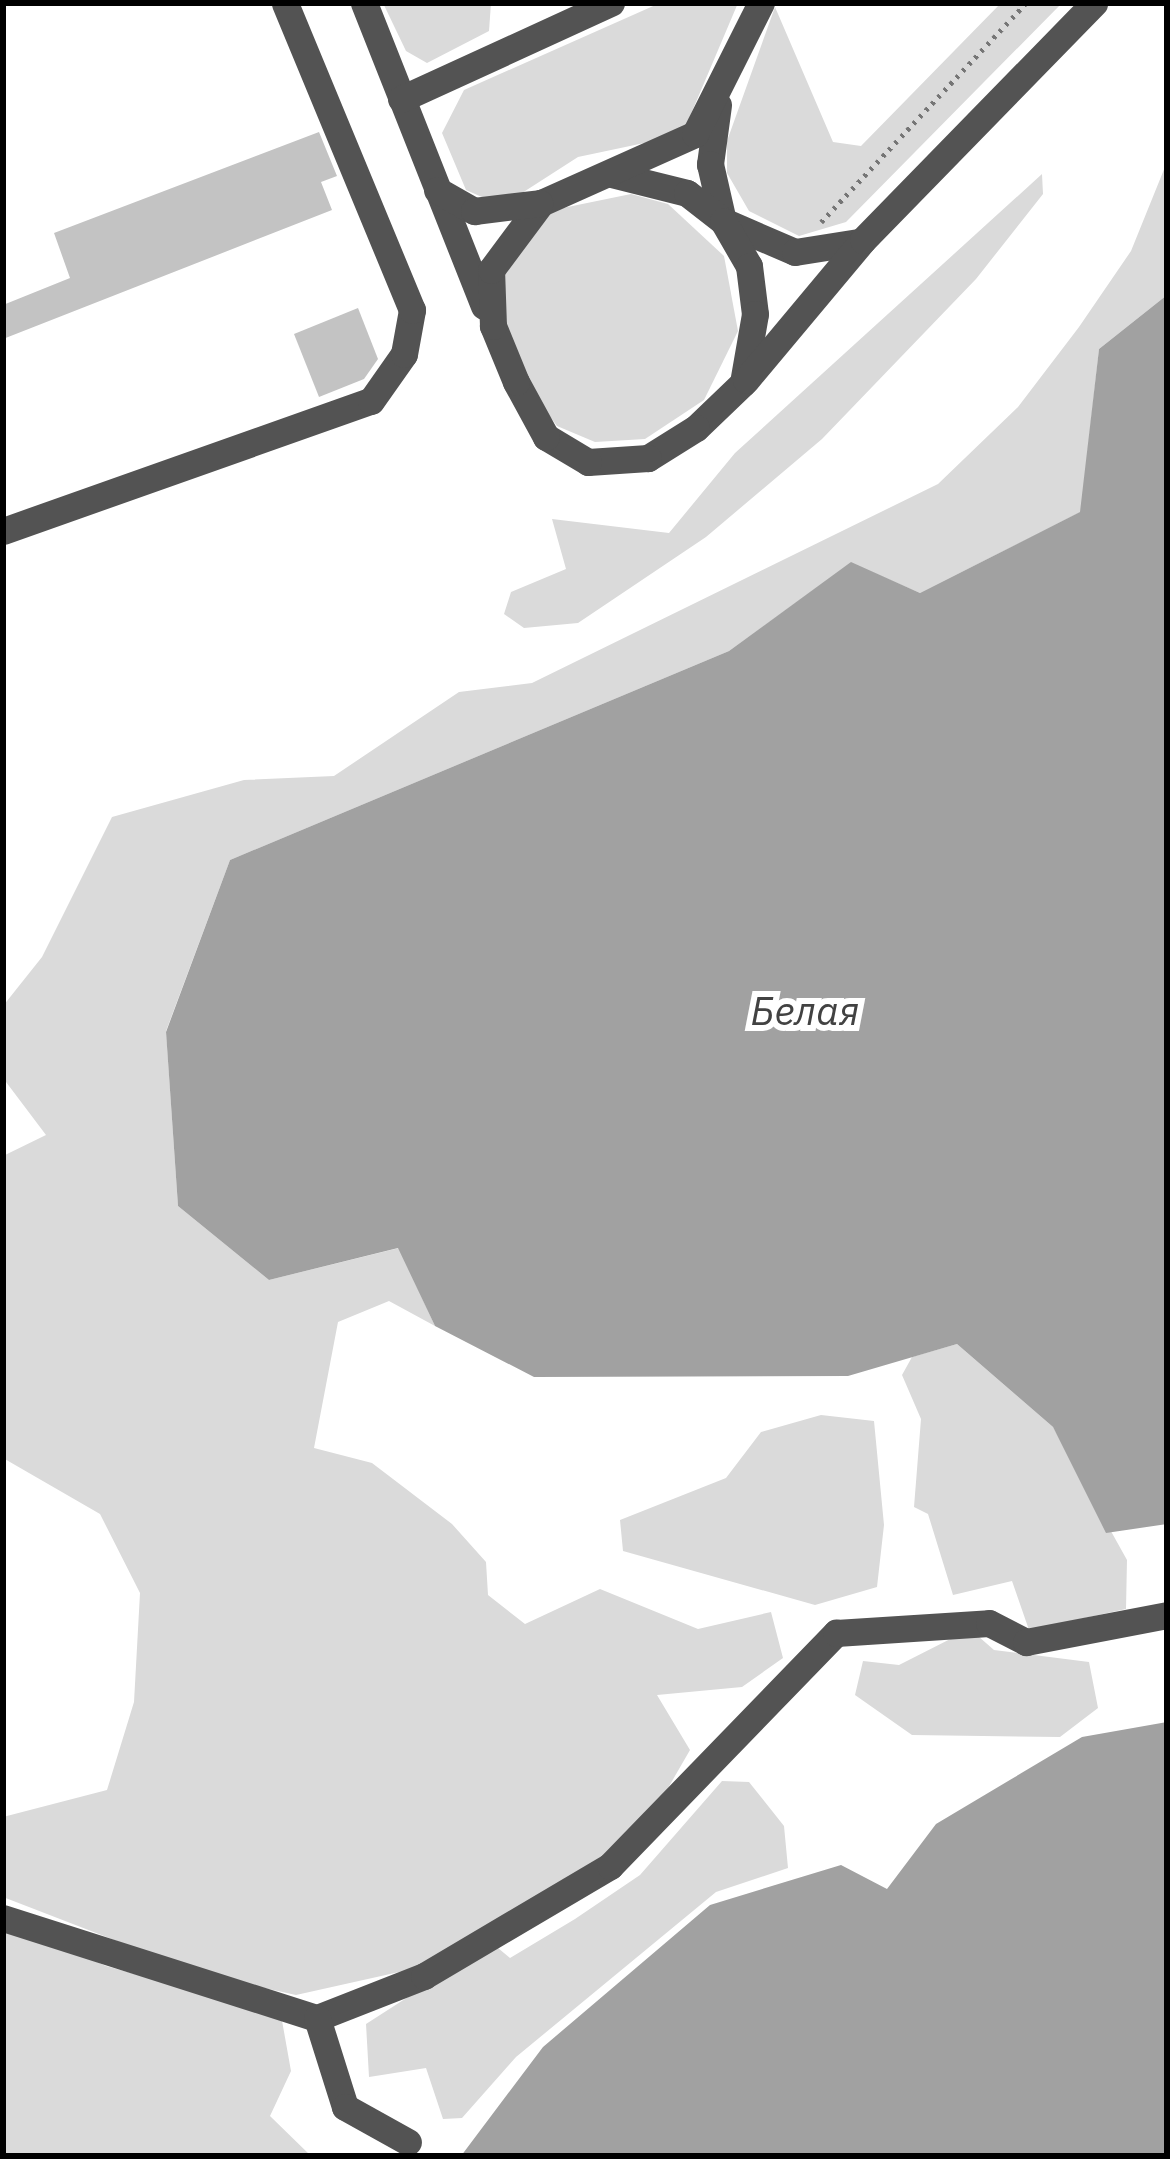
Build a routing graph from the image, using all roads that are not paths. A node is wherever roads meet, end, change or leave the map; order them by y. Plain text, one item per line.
1 (286, 3) edge
2 (364, 3) edge
3 (611, 3) edge
4 (760, 3) edge
5 (1094, 3) edge
6 (401, 99) junction
7 (718, 101) junction
8 (611, 173) junction
9 (437, 190) junction
10 (541, 203) junction
11 (723, 221) junction
12 (863, 240) junction
13 (493, 326) junction
14 (743, 383) junction
15 (3, 530) edge
16 (1167, 1615) edge
17 (3, 1918) edge
18 (317, 2018) junction
19 (408, 2142) dead end

1 - 15 street
2 - 6 street
3 - 6 street
4 - 7 street
5 - 12 street
6 - 9 street
7 - 8 street
7 - 11 street
8 - 10 street
8 - 11 street
9 - 10 street
9 - 13 street
10 - 13 street
11 - 12 street
11 - 14 street
12 - 14 street
13 - 14 street
16 - 18 street
17 - 18 street
18 - 19 street

